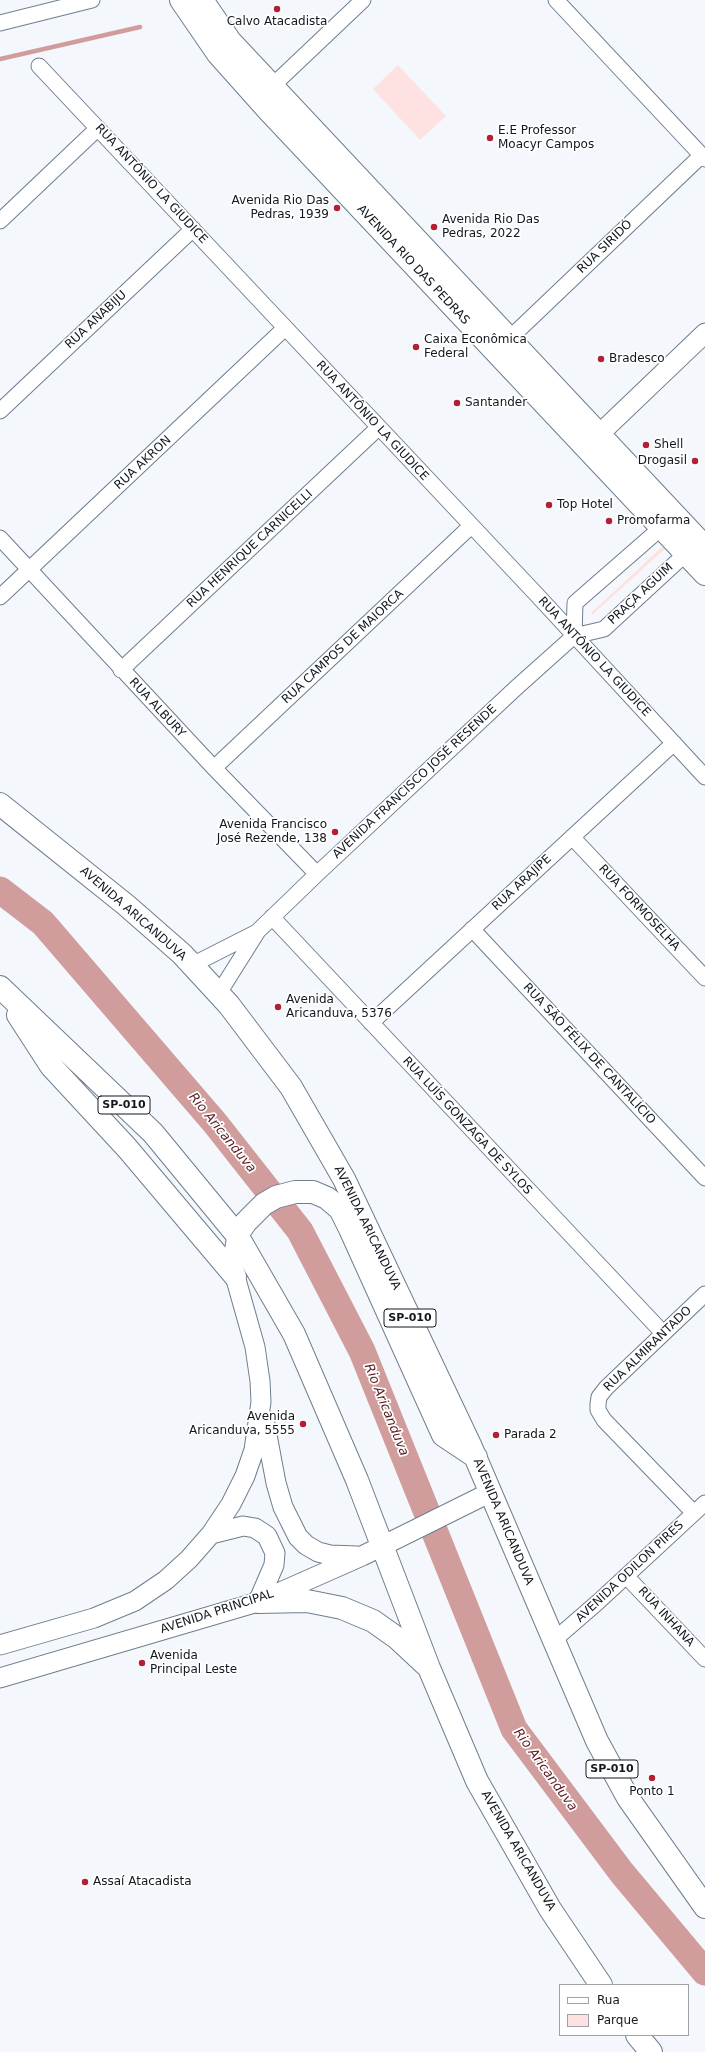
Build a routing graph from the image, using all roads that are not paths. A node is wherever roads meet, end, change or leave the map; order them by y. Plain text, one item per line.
1 (92, 0) edge
2 (181, 0) edge
3 (202, 0) edge
4 (363, 0) edge
5 (556, 0) edge
6 (0, 23) edge
7 (39, 66) dead end
8 (265, 93) junction
9 (98, 128) junction
10 (703, 157) edge
11 (0, 221) edge
12 (193, 229) junction
13 (285, 328) junction
14 (705, 333) edge
15 (509, 339) junction
16 (0, 411) edge
17 (378, 428) junction
18 (592, 441) junction
19 (668, 522) junction
20 (471, 526) junction
21 (0, 538) edge
22 (697, 547) edge
23 (29, 569) junction
24 (705, 574) edge
25 (0, 597) edge
26 (574, 636) junction
27 (121, 670) junction
28 (674, 743) junction
29 (214, 768) junction
30 (705, 776) edge
31 (0, 804) edge
32 (572, 837) junction
33 (317, 874) junction
34 (272, 917) junction
35 (472, 929) junction
36 (258, 931) junction
37 (192, 965) junction
38 (705, 978) edge
39 (5, 991) edge
40 (219, 993) junction
41 (371, 1023) junction
42 (705, 1178) edge
43 (241, 1228) junction
44 (235, 1276) junction
45 (705, 1294) edge
46 (664, 1333) junction
47 (261, 1402) junction
48 (476, 1457) junction
49 (491, 1492) junction
50 (700, 1508) edge
51 (210, 1534) junction
52 (390, 1541) junction
53 (362, 1556) junction
54 (626, 1576) junction
55 (258, 1602) junction
56 (553, 1641) junction
57 (0, 1645) edge
58 (705, 1659) edge
59 (429, 1668) junction
60 (0, 1678) edge
61 (705, 1907) edge
62 (600, 1984) edge
63 (638, 2036) edge
64 (651, 2052) edge

1 - 6 street
2 - 8 main road, AVENIDA RIO DAS PEDRAS
3 - 8 main road, AVENIDA RIO DAS PEDRAS
4 - 8 street
5 - 10 street
7 - 9 street, RUA ANTÔNIO LA GIUDICE
8 - 15 main road, AVENIDA RIO DAS PEDRAS
8 - 18 main road, AVENIDA RIO DAS PEDRAS
9 - 11 street
9 - 12 street, RUA ANTÔNIO LA GIUDICE
10 - 15 street, RUA SIRIDÓ
12 - 13 street, RUA ANTÔNIO LA GIUDICE
12 - 16 street, RUA ANABIJU
13 - 17 street, RUA ANTÔNIO LA GIUDICE
13 - 23 street, RUA AKRON
14 - 18 street
15 - 18 main road, AVENIDA RIO DAS PEDRAS
17 - 20 street, RUA ANTÔNIO LA GIUDICE
17 - 27 street, RUA HENRIQUE CARNICELLI
18 - 19 main road, AVENIDA RIO DAS PEDRAS
19 - 22 main road, AVENIDA RIO DAS PEDRAS
19 - 26 street
20 - 26 street, RUA ANTÔNIO LA GIUDICE
20 - 29 street, RUA CAMPOS DE MAIORCA
21 - 23 street, RUA ALBURY
22 - 24 main road, AVENIDA RIO DAS PEDRAS
22 - 26 street, PRAÇA AGUIM
23 - 25 street, RUA AKRON
23 - 27 street, RUA ALBURY
26 - 28 street, RUA ANTÔNIO LA GIUDICE
26 - 33 street, AVENIDA FRANCISCO JOSÉ RESENDE
27 - 29 street, RUA ALBURY
28 - 30 street, RUA ANTÔNIO LA GIUDICE
28 - 32 street, RUA ARAJIPE
29 - 33 street, RUA ALBURY
31 - 37 main road, AVENIDA ARICANDUVA / SP-010
32 - 35 street, RUA ARAJIPE
32 - 38 street, RUA FORMOSELHA
33 - 34 street, AVENIDA FRANCISCO JOSÉ RESENDE
34 - 36 street, AVENIDA FRANCISCO JOSÉ RESENDE
34 - 41 street, RUA LUÍS GONZAGA DE SYLOS
35 - 41 street, RUA ARAJIPE
35 - 42 street, RUA SÃO FÉLIX DE CANTALÍCIO
36 - 37 street, AVENIDA FRANCISCO JOSÉ RESENDE
36 - 40 street, AVENIDA FRANCISCO JOSÉ RESENDE
37 - 40 main road, AVENIDA ARICANDUVA / SP-010
39 - 43 main road, AVENIDA ARICANDUVA / SP-010
39 - 44 main road
40 - 48 main road, AVENIDA ARICANDUVA / SP-010
41 - 46 street, RUA LUÍS GONZAGA DE SYLOS
43 - 44 street
43 - 48 main road
43 - 52 main road, AVENIDA ARICANDUVA / SP-010
44 - 47 street
45 - 46 street, RUA ALMIRANTADO
46 - 50 street, RUA ALMIRANTADO
47 - 51 street
47 - 53 street
48 - 49 main road, AVENIDA ARICANDUVA / SP-010
49 - 52 street, AVENIDA PRINCIPAL
49 - 56 main road, AVENIDA ARICANDUVA / SP-010
50 - 54 street, AVENIDA ODILON PIRES
51 - 55 street
51 - 57 street
52 - 53 street, AVENIDA PRINCIPAL
52 - 59 main road, AVENIDA ARICANDUVA / SP-010
53 - 55 street, AVENIDA PRINCIPAL
54 - 56 street, AVENIDA ODILON PIRES
54 - 58 street, RUA INHANA
55 - 59 main road
55 - 60 street, AVENIDA PRINCIPAL
56 - 61 main road, AVENIDA ARICANDUVA / SP-010
59 - 62 main road, AVENIDA ARICANDUVA / SP-010
63 - 64 main road

